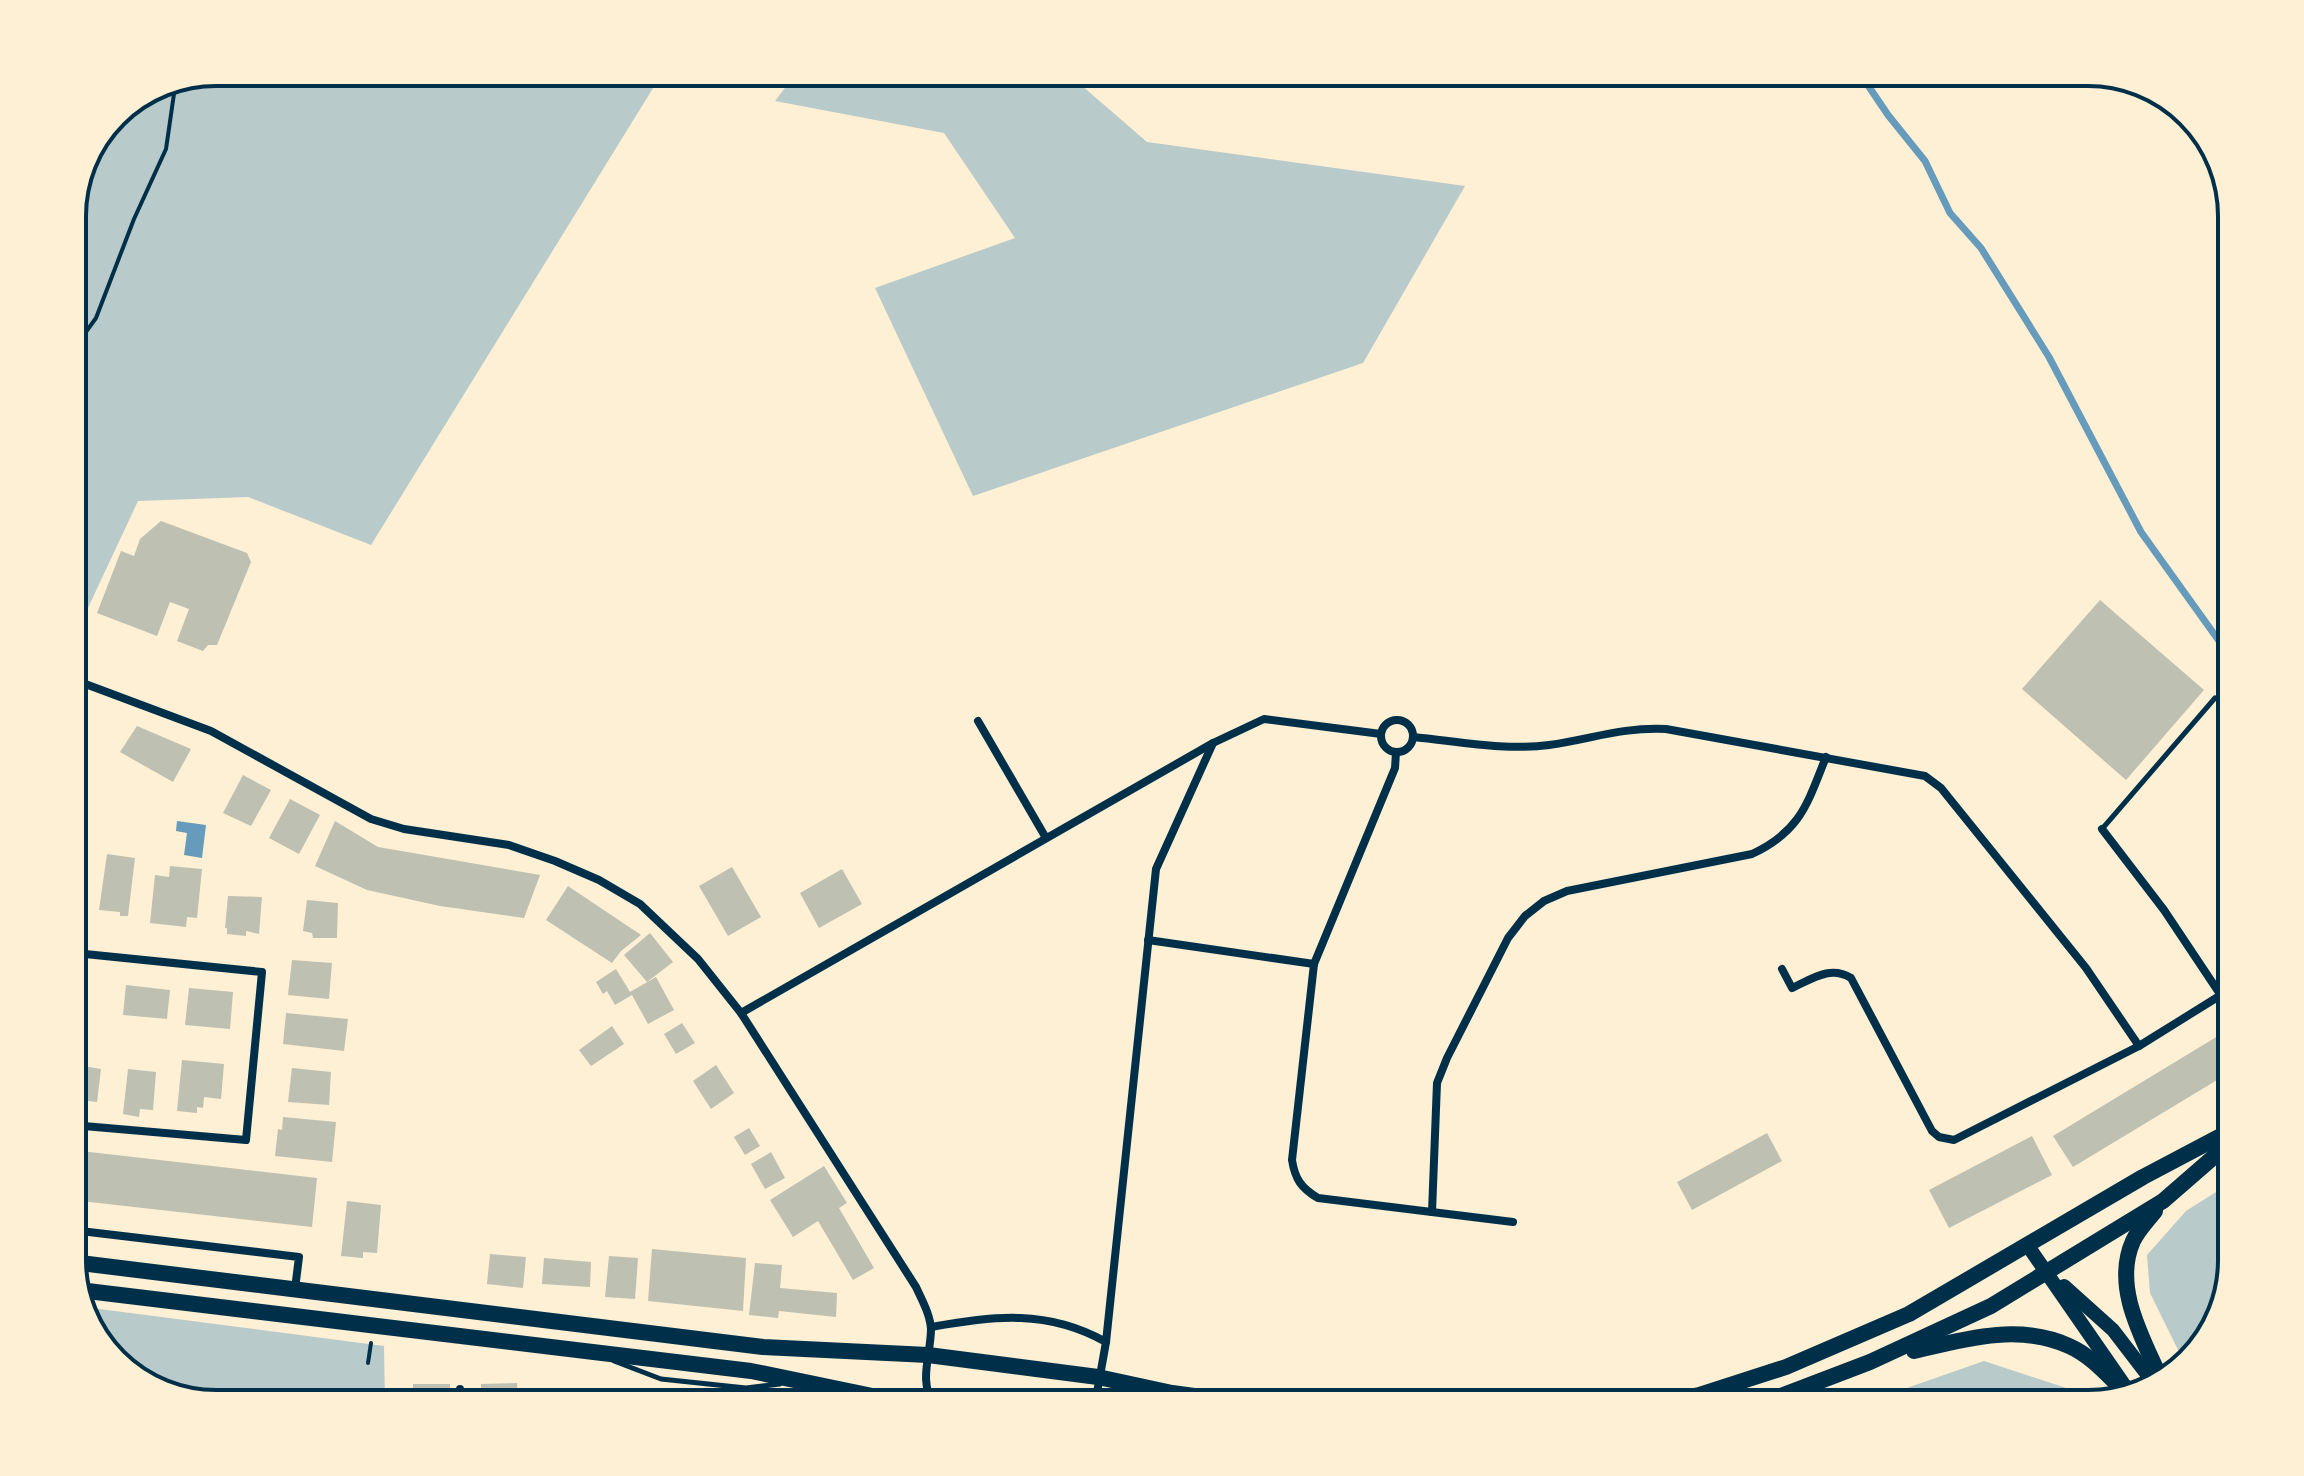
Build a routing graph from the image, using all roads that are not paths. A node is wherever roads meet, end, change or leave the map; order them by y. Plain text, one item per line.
1 (86, 684) edge
2 (2215, 698) dead end
3 (978, 721) dead end
4 (1381, 734) junction
5 (1413, 737) junction
6 (1213, 743) junction
7 (1396, 752) junction
8 (1826, 757) junction
9 (2102, 829) joint
10 (1046, 838) junction
11 (1148, 940) junction
12 (86, 954) edge
13 (1314, 964) junction
14 (1782, 969) dead end
15 (2218, 991) edge
16 (2218, 997) edge
17 (741, 1013) junction
18 (2139, 1046) junction
19 (86, 1126) edge
20 (2218, 1137) edge
21 (2218, 1153) edge
22 (2163, 1201) junction
23 (1432, 1212) junction
24 (1513, 1222) dead end
25 (86, 1232) edge
26 (2028, 1246) junction
27 (86, 1264) edge
28 (2048, 1273) junction
29 (295, 1289) junction
30 (90, 1291) edge
31 (931, 1327) junction
32 (1106, 1342) junction
33 (928, 1355) junction
34 (1870, 1362) junction
35 (2157, 1370) edge
36 (2148, 1375) edge
37 (1098, 1377) junction
38 (2120, 1385) edge
39 (2123, 1385) edge
40 (843, 1390) edge
41 (927, 1390) edge
42 (1097, 1390) edge
43 (1158, 1390) edge
44 (1711, 1390) edge
45 (1797, 1390) edge

1 - 17 street
2 - 9 lane
3 - 10 street
4 - 5 street
4 - 6 street
4 - 7 street
5 - 7 street
5 - 8 street
6 - 10 street
6 - 11 street
7 - 13 street
8 - 18 street
8 - 23 street
9 - 15 street
10 - 17 street
11 - 13 street
11 - 32 street
12 - 19 street
13 - 23 street
14 - 18 street
16 - 18 street
17 - 31 street
20 - 26 main road
21 - 22 main road
22 - 28 main road
22 - 35 main road
23 - 24 street
25 - 29 street
26 - 28 street
26 - 44 main road
27 - 29 main road
28 - 34 main road
28 - 36 street
28 - 39 street
29 - 33 main road
30 - 40 main road
31 - 32 street
31 - 33 street
32 - 37 street
33 - 37 main road
33 - 41 street
34 - 38 main road
34 - 45 main road
37 - 42 street
37 - 43 main road

